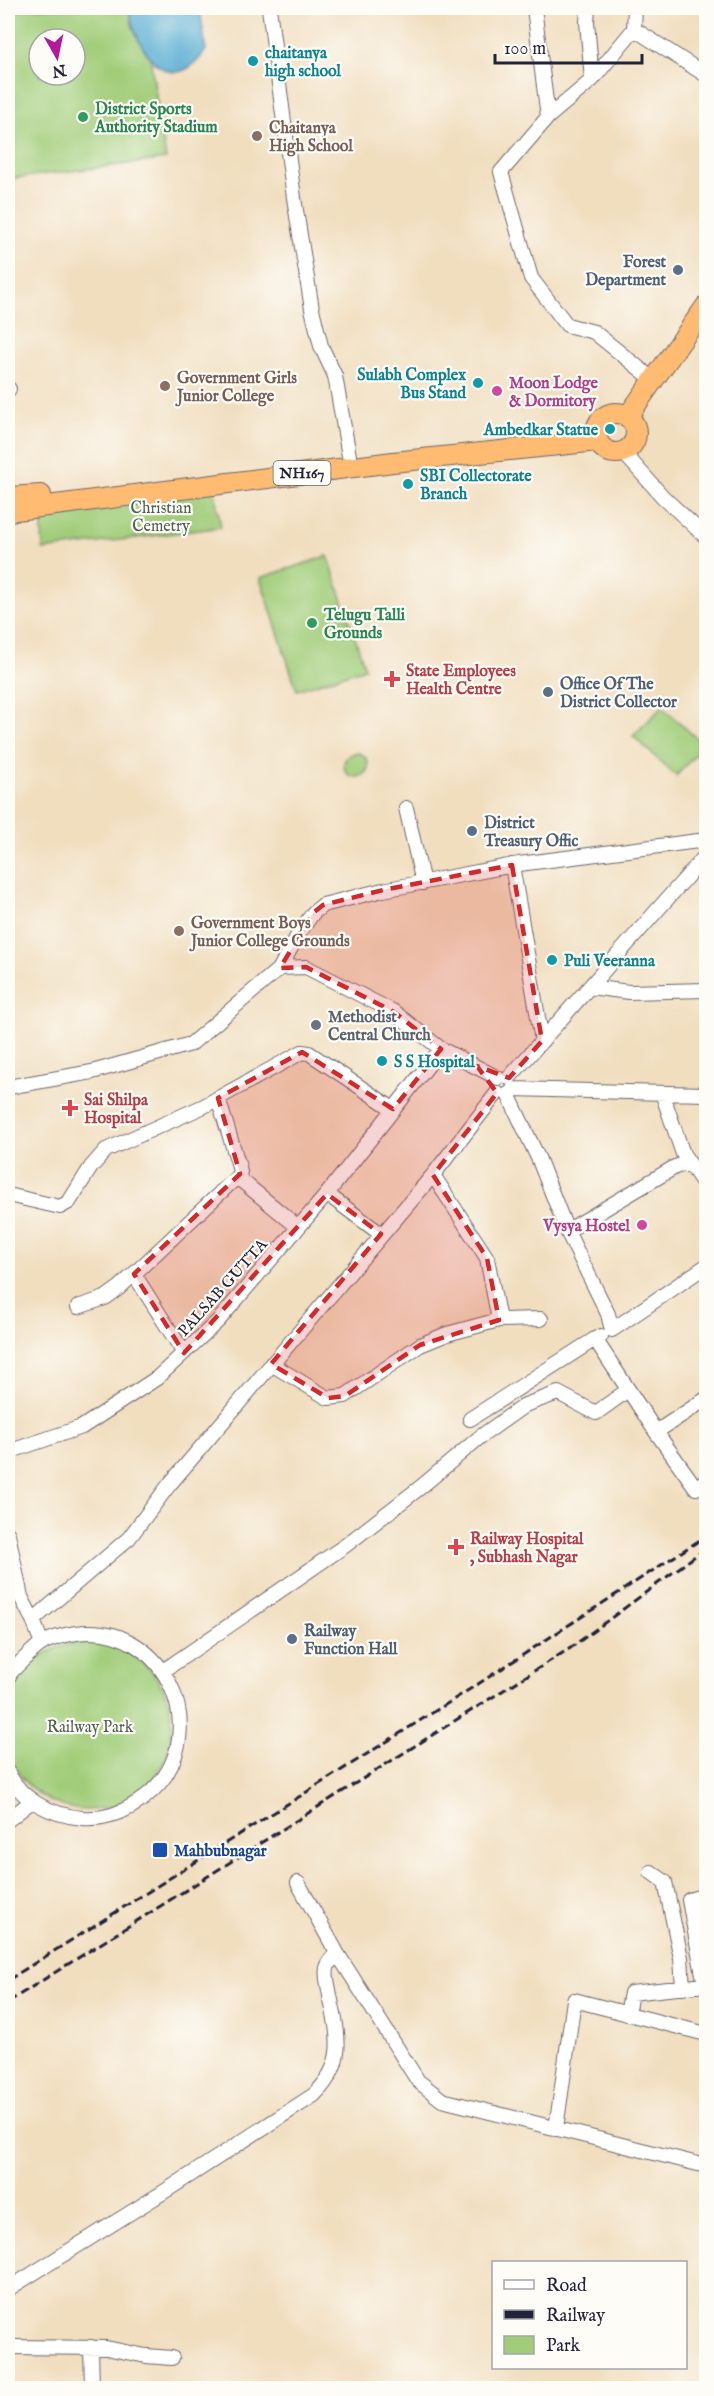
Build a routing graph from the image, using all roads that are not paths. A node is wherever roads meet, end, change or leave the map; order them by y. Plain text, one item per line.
1 (269, 8) edge
2 (534, 8) edge
3 (588, 8) edge
4 (635, 8) edge
5 (634, 29) junction
6 (706, 75) edge
7 (592, 80) junction
8 (548, 117) junction
9 (706, 306) edge
10 (706, 325) edge
11 (655, 381) junction
12 (631, 419) junction
13 (598, 435) junction
14 (623, 452) junction
15 (349, 456) junction
16 (8, 497) edge
17 (8, 512) edge
18 (706, 537) edge
19 (406, 808) dead end
20 (706, 840) edge
21 (706, 855) edge
22 (512, 865) junction
23 (423, 883) junction
24 (280, 968) junction
25 (590, 987) junction
26 (706, 990) edge
27 (542, 1041) junction
28 (441, 1049) junction
29 (8, 1087) edge
30 (505, 1087) junction
31 (662, 1093) junction
32 (706, 1094) edge
33 (218, 1098) junction
34 (393, 1109) junction
35 (689, 1163) junction
36 (433, 1175) junction
37 (237, 1177) junction
38 (706, 1187) edge
39 (327, 1194) junction
40 (8, 1195) edge
41 (298, 1227) junction
42 (567, 1231) junction
43 (381, 1234) junction
44 (706, 1266) edge
45 (134, 1274) junction
46 (78, 1307) dead end
47 (541, 1319) dead end
48 (499, 1320) junction
49 (612, 1330) junction
50 (595, 1339) junction
51 (184, 1353) junction
52 (271, 1364) junction
53 (621, 1395) dead end
54 (706, 1399) edge
55 (470, 1419) dead end
56 (656, 1432) junction
57 (8, 1452) edge
58 (706, 1480) edge
59 (8, 1534) edge
60 (33, 1620) junction
61 (42, 1644) junction
62 (163, 1671) junction
63 (8, 1674) edge
64 (8, 1773) edge
65 (32, 1801) junction
66 (8, 1820) edge
67 (651, 1872) dead end
68 (298, 1883) dead end
69 (706, 1895) edge
70 (338, 1953) junction
71 (706, 1985) edge
72 (683, 1988) junction
73 (627, 2014) junction
74 (706, 2034) edge
75 (556, 2129) junction
76 (706, 2166) edge
77 (8, 2289) edge
78 (8, 2347) edge
79 (91, 2347) junction
80 (172, 2358) dead end
81 (92, 2388) edge

1 - 15 street
2 - 8 street
3 - 7 street
4 - 5 street
5 - 6 street
5 - 7 street
7 - 8 street
8 - 11 street
9 - 11 highway
10 - 12 highway
11 - 12 highway
12 - 13 highway, NH167
12 - 14 highway
13 - 14 highway, NH167
13 - 15 highway, NH167
13 - 17 highway, NH167
14 - 18 street
15 - 16 highway, NH167
19 - 23 street
20 - 22 street
21 - 25 street
22 - 23 street
22 - 27 street
23 - 24 street
24 - 28 street
24 - 29 street
25 - 26 street
25 - 27 street
27 - 30 street
28 - 30 street
28 - 34 street, PALSAB GUTTA
30 - 31 street
30 - 36 street
30 - 42 street
31 - 32 street
31 - 35 street
33 - 34 street
33 - 37 street
33 - 40 street
34 - 39 street, PALSAB GUTTA
35 - 38 street
35 - 42 street
36 - 43 street
36 - 48 street
37 - 41 street
37 - 45 street
39 - 41 street, PALSAB GUTTA
39 - 43 street
41 - 51 street, PALSAB GUTTA
42 - 49 street
43 - 52 street
44 - 49 street
45 - 46 street
45 - 51 street
47 - 48 street
48 - 52 street
49 - 50 street
50 - 55 street
50 - 56 street
51 - 57 street, PALSAB GUTTA
52 - 60 street
53 - 62 street
54 - 56 street
56 - 58 street
59 - 60 street
60 - 61 street
61 - 62 street
61 - 63 street
62 - 65 street
64 - 65 street
65 - 66 street
67 - 72 street
68 - 70 street
69 - 71 street
70 - 75 street
70 - 77 street
71 - 72 street
72 - 73 street
73 - 74 street
73 - 75 street
75 - 76 street
78 - 79 street
79 - 80 street
79 - 81 street

